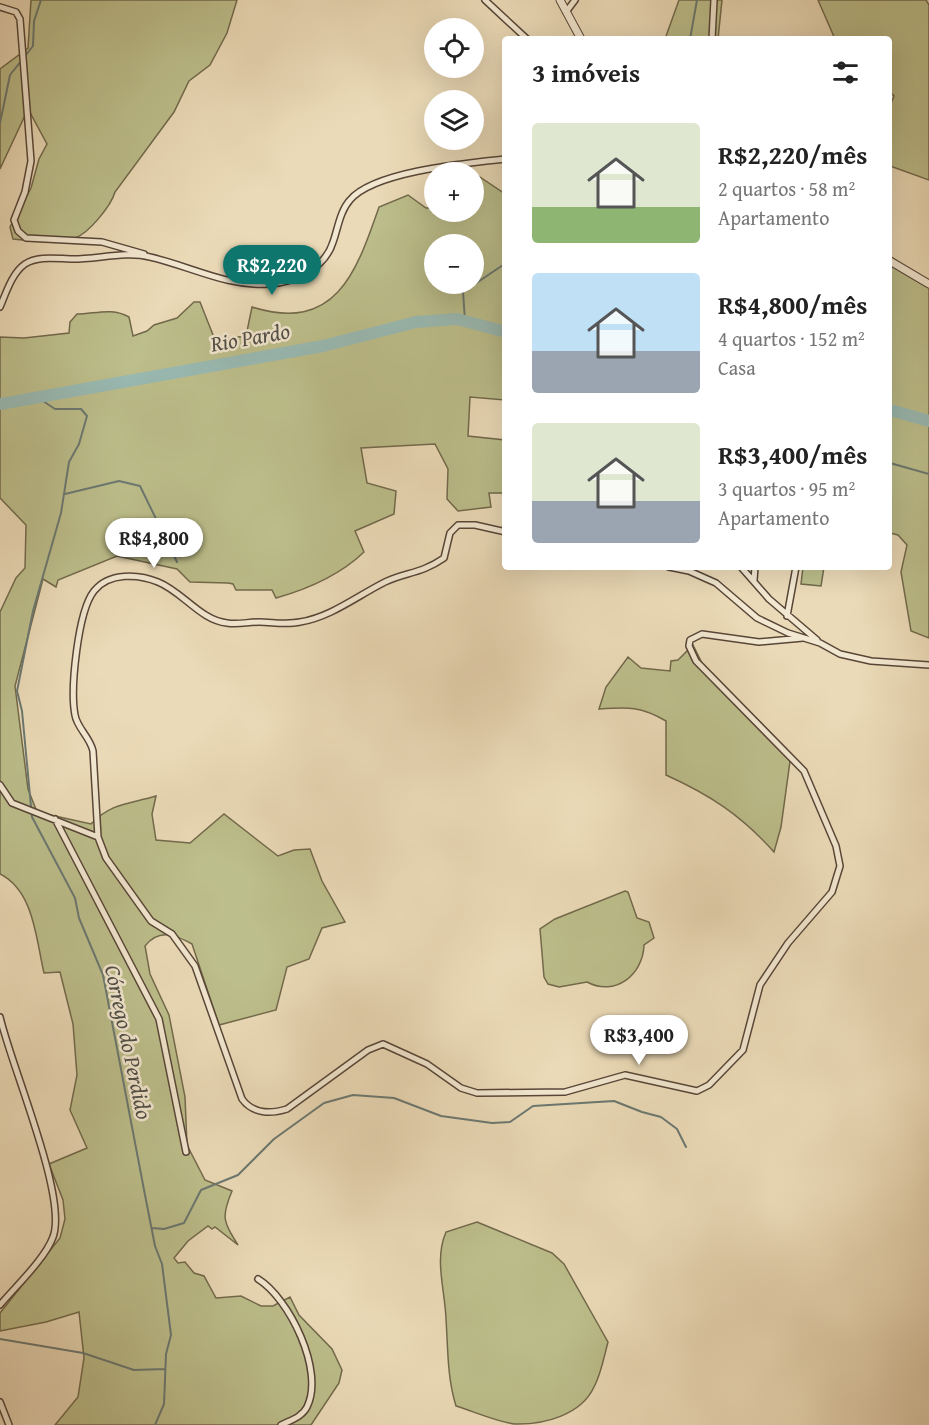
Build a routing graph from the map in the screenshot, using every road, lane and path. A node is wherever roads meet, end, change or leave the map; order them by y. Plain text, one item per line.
1 (485, 0) edge
2 (560, 0) edge
3 (575, 0) edge
4 (714, 0) edge
5 (0, 7) edge
6 (566, 12) junction
7 (524, 36) edge
8 (579, 36) edge
9 (712, 36) edge
10 (502, 159) edge
11 (151, 257) junction
12 (892, 262) edge
13 (929, 284) edge
14 (0, 307) edge
15 (502, 531) edge
16 (684, 570) edge
17 (744, 570) edge
18 (755, 570) edge
19 (796, 570) edge
20 (754, 580) junction
21 (788, 615) junction
22 (803, 639) junction
23 (820, 643) junction
24 (929, 665) edge
25 (0, 784) edge
26 (55, 819) junction
27 (98, 837) junction
28 (0, 1017) edge
29 (186, 1152) dead end
30 (258, 1279) dead end
31 (0, 1305) edge
32 (0, 1402) edge
33 (9, 1425) edge
34 (281, 1425) edge

1 - 7 street
2 - 6 street
3 - 6 street
4 - 9 street
5 - 11 street
6 - 8 street
10 - 11 street
11 - 14 street
12 - 13 street
15 - 27 street
16 - 22 street
17 - 20 street
18 - 20 street
19 - 21 street
20 - 21 street
21 - 23 street
22 - 23 street
22 - 27 street
23 - 24 street
25 - 26 street
26 - 27 street
26 - 29 street
28 - 31 street
30 - 34 street
32 - 33 street

